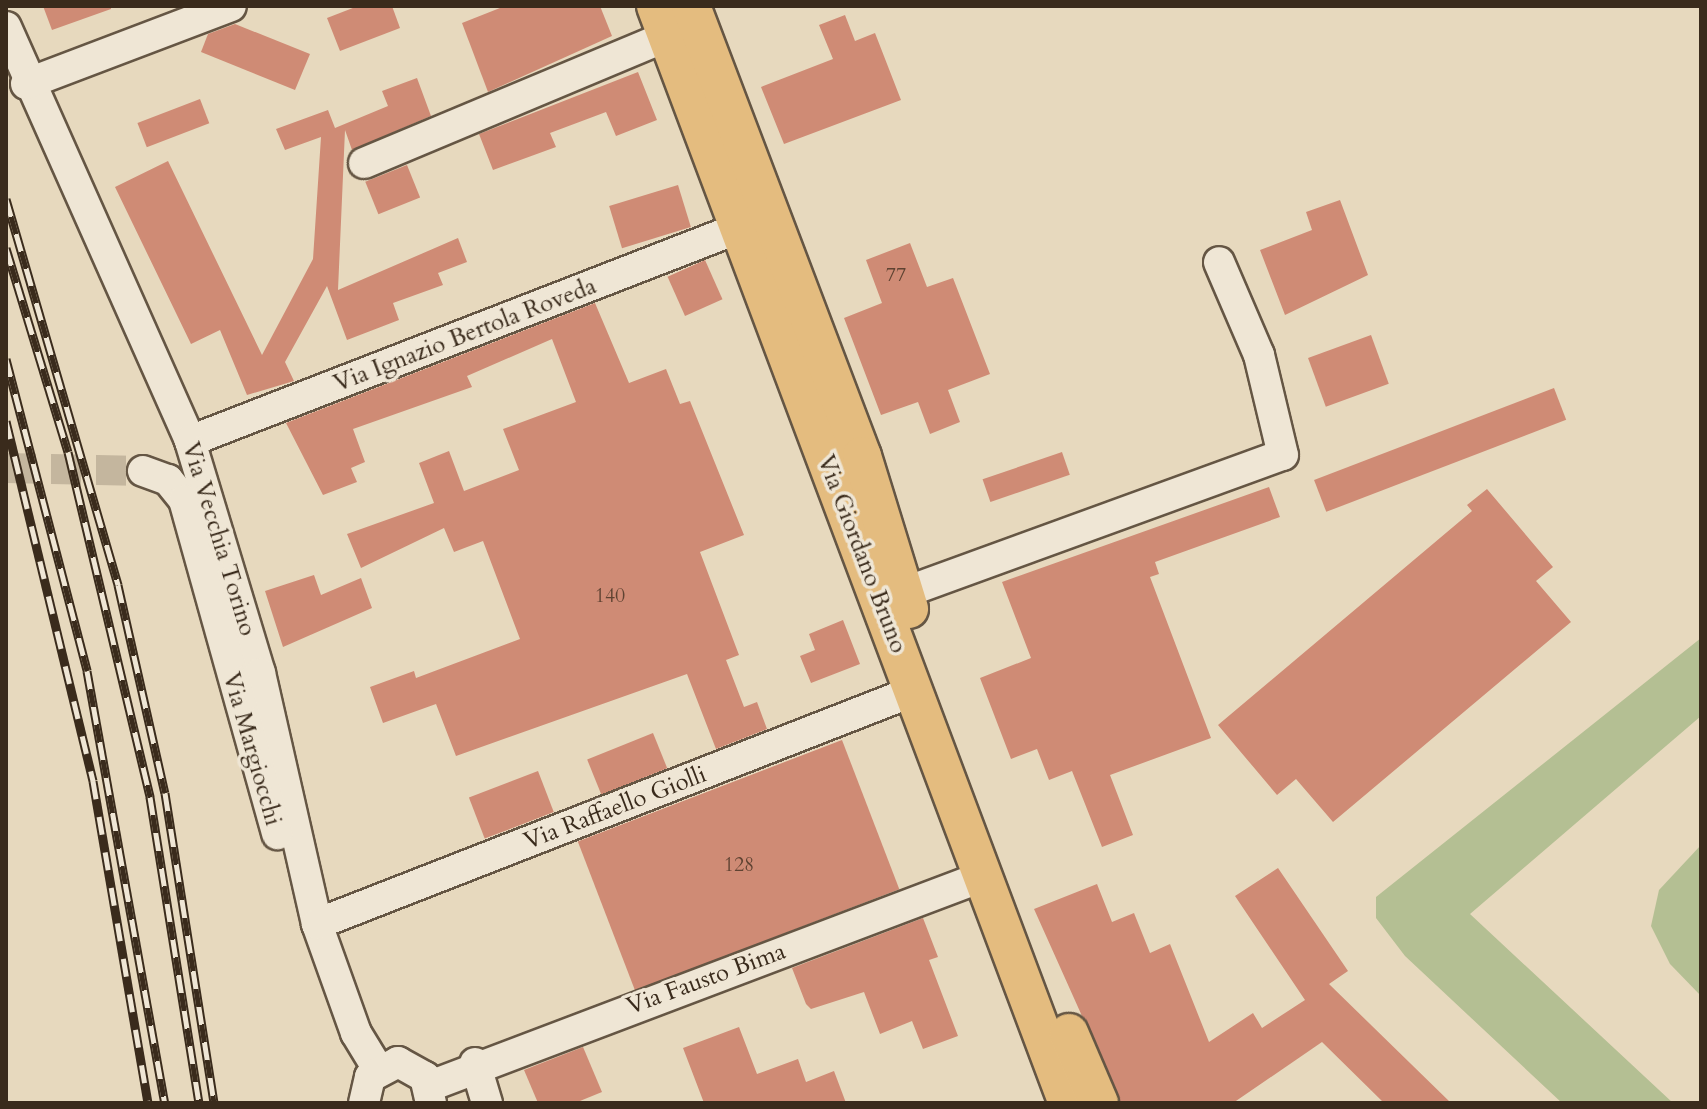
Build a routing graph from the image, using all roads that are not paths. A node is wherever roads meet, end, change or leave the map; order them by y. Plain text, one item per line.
1 (231, 6) edge
2 (691, 6) edge
3 (662, 21) edge
4 (6, 27) edge
5 (26, 84) junction
6 (364, 163) dead end
7 (739, 228) junction
8 (1219, 262) dead end
9 (190, 441) junction
10 (143, 471) tunnel mouth
11 (903, 593) junction
12 (914, 691) junction
13 (299, 855) junction
14 (984, 876) junction
15 (317, 924) junction
16 (475, 1063) junction
17 (378, 1069) junction
18 (431, 1095) edge
19 (364, 1103) edge
20 (487, 1103) edge
21 (1068, 1103) edge
22 (1099, 1103) edge

1 - 5 street
2 - 11 main road, Via Giordano Bruno
3 - 6 street
3 - 7 main road, Via Giordano Bruno
4 - 5 street, Via Vecchia Torino
5 - 9 street, Via Vecchia Torino
7 - 9 street, Via Ignazio Bertola Roveda
7 - 12 main road, Via Giordano Bruno
8 - 11 street
9 - 13 street, Via Vecchia Torino
10 - 13 street, Via Margiocchi
11 - 22 main road, Via Giordano Bruno
12 - 14 main road, Via Giordano Bruno
12 - 15 street, Via Raffaello Giolli
13 - 15 street, Via Vecchia Torino
14 - 16 street, Via Fausto Bima
14 - 21 main road, Via Giordano Bruno
15 - 17 street, Via Vecchia Torino
16 - 18 street, Via Fausto Bima
16 - 20 street
17 - 18 street
17 - 19 street

